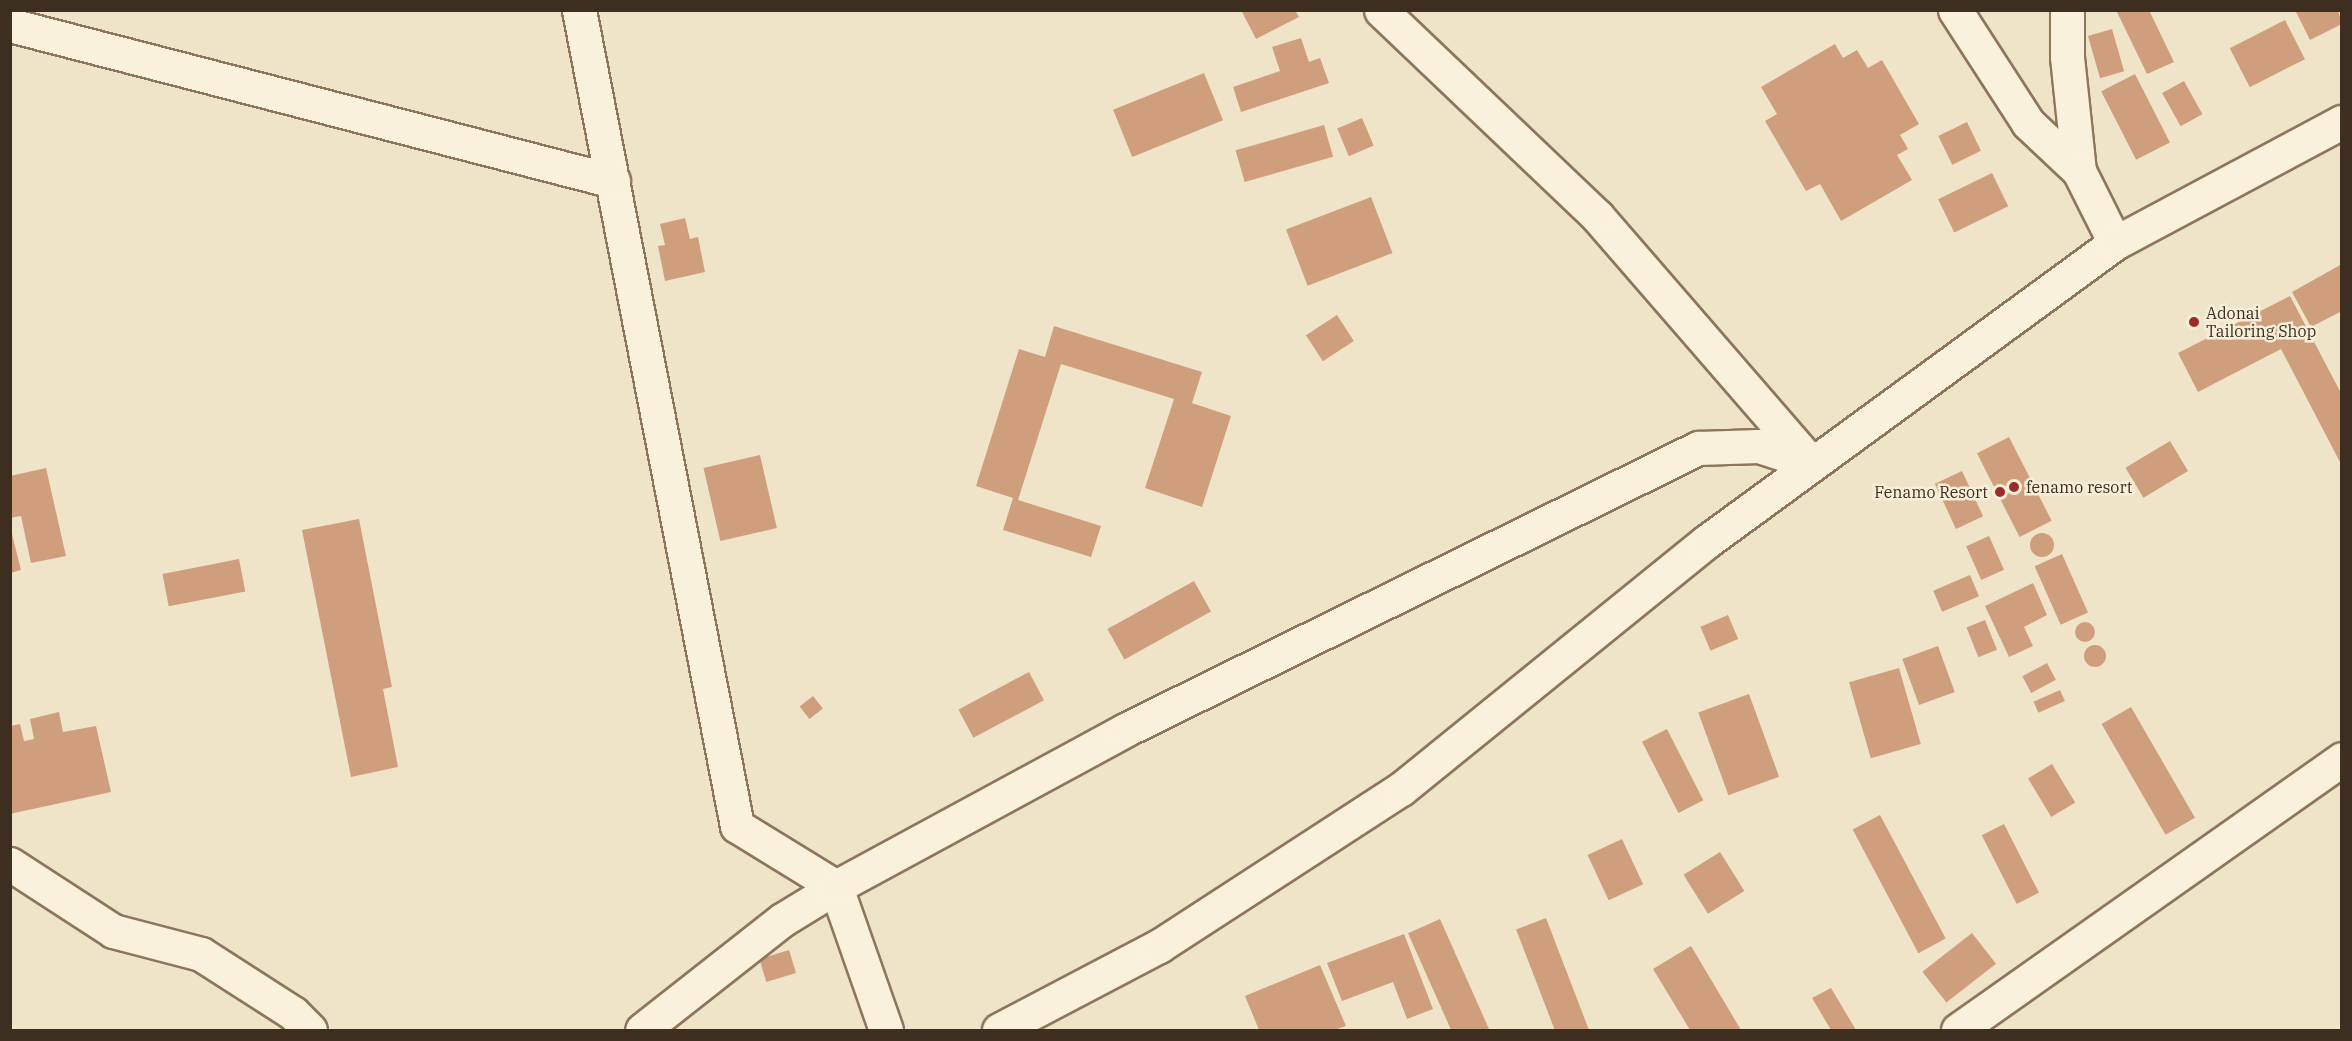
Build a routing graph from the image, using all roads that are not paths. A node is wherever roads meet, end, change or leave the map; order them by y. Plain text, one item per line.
1 (579, 10) edge
2 (1380, 10) edge
3 (1955, 10) edge
4 (2067, 10) edge
5 (10, 25) edge
6 (2342, 122) edge
7 (2079, 171) junction
8 (612, 181) junction
9 (2115, 243) junction
10 (1811, 463) junction
11 (2342, 759) edge
12 (10, 864) edge
13 (836, 887) junction
14 (310, 1030) edge
15 (642, 1030) edge
16 (886, 1030) edge
17 (999, 1030) edge
18 (1958, 1030) edge

1 - 8 street
2 - 10 street
3 - 7 street
4 - 7 street
5 - 8 street
6 - 9 street
7 - 9 street
8 - 13 street
9 - 10 street
10 - 13 street
10 - 17 street
11 - 18 street
12 - 14 street
13 - 15 street
13 - 16 street

